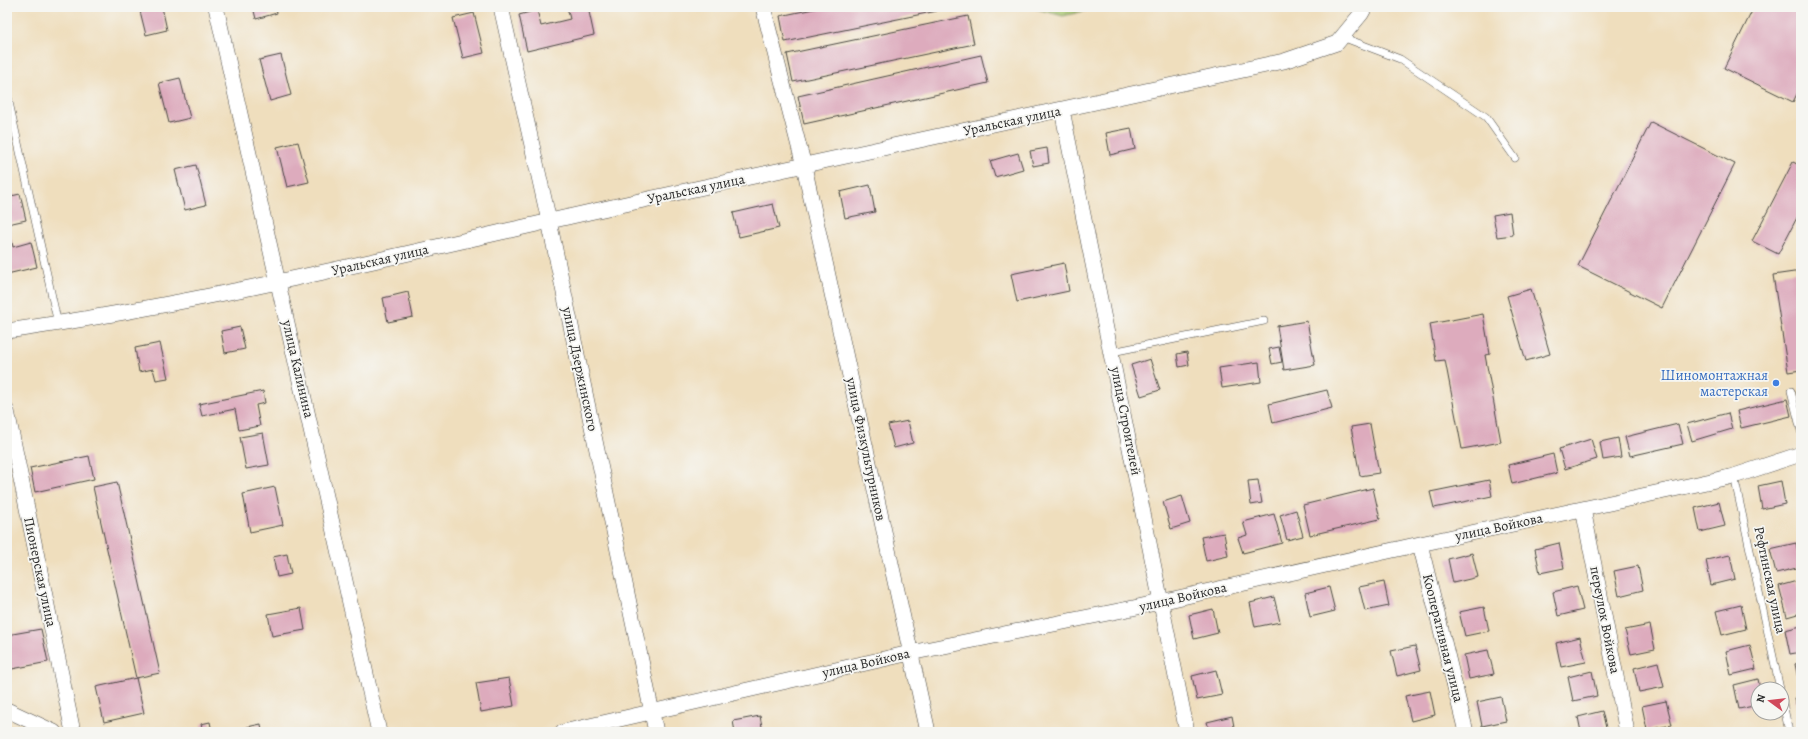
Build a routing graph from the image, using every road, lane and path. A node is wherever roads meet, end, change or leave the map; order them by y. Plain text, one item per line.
1 (216, 7) edge
2 (501, 7) edge
3 (763, 7) edge
4 (1365, 7) edge
5 (1341, 37) junction
6 (7, 93) edge
7 (1062, 110) junction
8 (1515, 158) dead end
9 (804, 166) junction
10 (549, 221) junction
11 (279, 283) junction
12 (1264, 321) dead end
13 (58, 324) junction
14 (7, 331) edge
15 (1112, 352) junction
16 (1791, 391) dead end
17 (7, 411) edge
18 (1801, 431) edge
19 (1801, 454) edge
20 (1734, 476) junction
21 (1583, 509) junction
22 (1420, 544) junction
23 (1162, 601) junction
24 (910, 653) junction
25 (1778, 681) edge
26 (7, 710) edge
27 (652, 712) junction
28 (1787, 721) edge
29 (54, 732) edge
30 (73, 732) edge
31 (379, 732) edge
32 (563, 732) edge
33 (656, 732) edge
34 (928, 732) edge
35 (1187, 732) edge
36 (1466, 732) edge
37 (1627, 732) edge
38 (1789, 732) edge

1 - 11 street, улица Калинина
2 - 10 street, улица Дзержинского
3 - 9 street, улица Физкультурников
4 - 5 street, Уральская улица
5 - 7 street, Уральская улица
5 - 8 lane
6 - 13 lane
7 - 9 street, Уральская улица
7 - 15 street, улица Строителей
9 - 10 street, Уральская улица
9 - 24 street, улица Физкультурников
10 - 11 street, Уральская улица
10 - 27 street, улица Дзержинского
11 - 13 street, Уральская улица
11 - 31 street, улица Калинина
12 - 15 lane
13 - 14 street, Уральская улица
15 - 23 street, улица Строителей
16 - 18 lane
17 - 30 street, Пионерская улица
19 - 20 street, улица Войкова
20 - 21 street, улица Войкова
20 - 25 lane, Рефтинская улица
21 - 22 street, улица Войкова
21 - 37 street, переулок Войкова
22 - 23 street, улица Войкова
22 - 36 street, Кооперативная улица
23 - 24 street, улица Войкова
23 - 35 street, улица Строителей
24 - 27 street, улица Войкова
24 - 34 street, улица Физкультурников
26 - 29 street
27 - 32 street, улица Войкова
27 - 33 street, улица Дзержинского
28 - 38 lane

